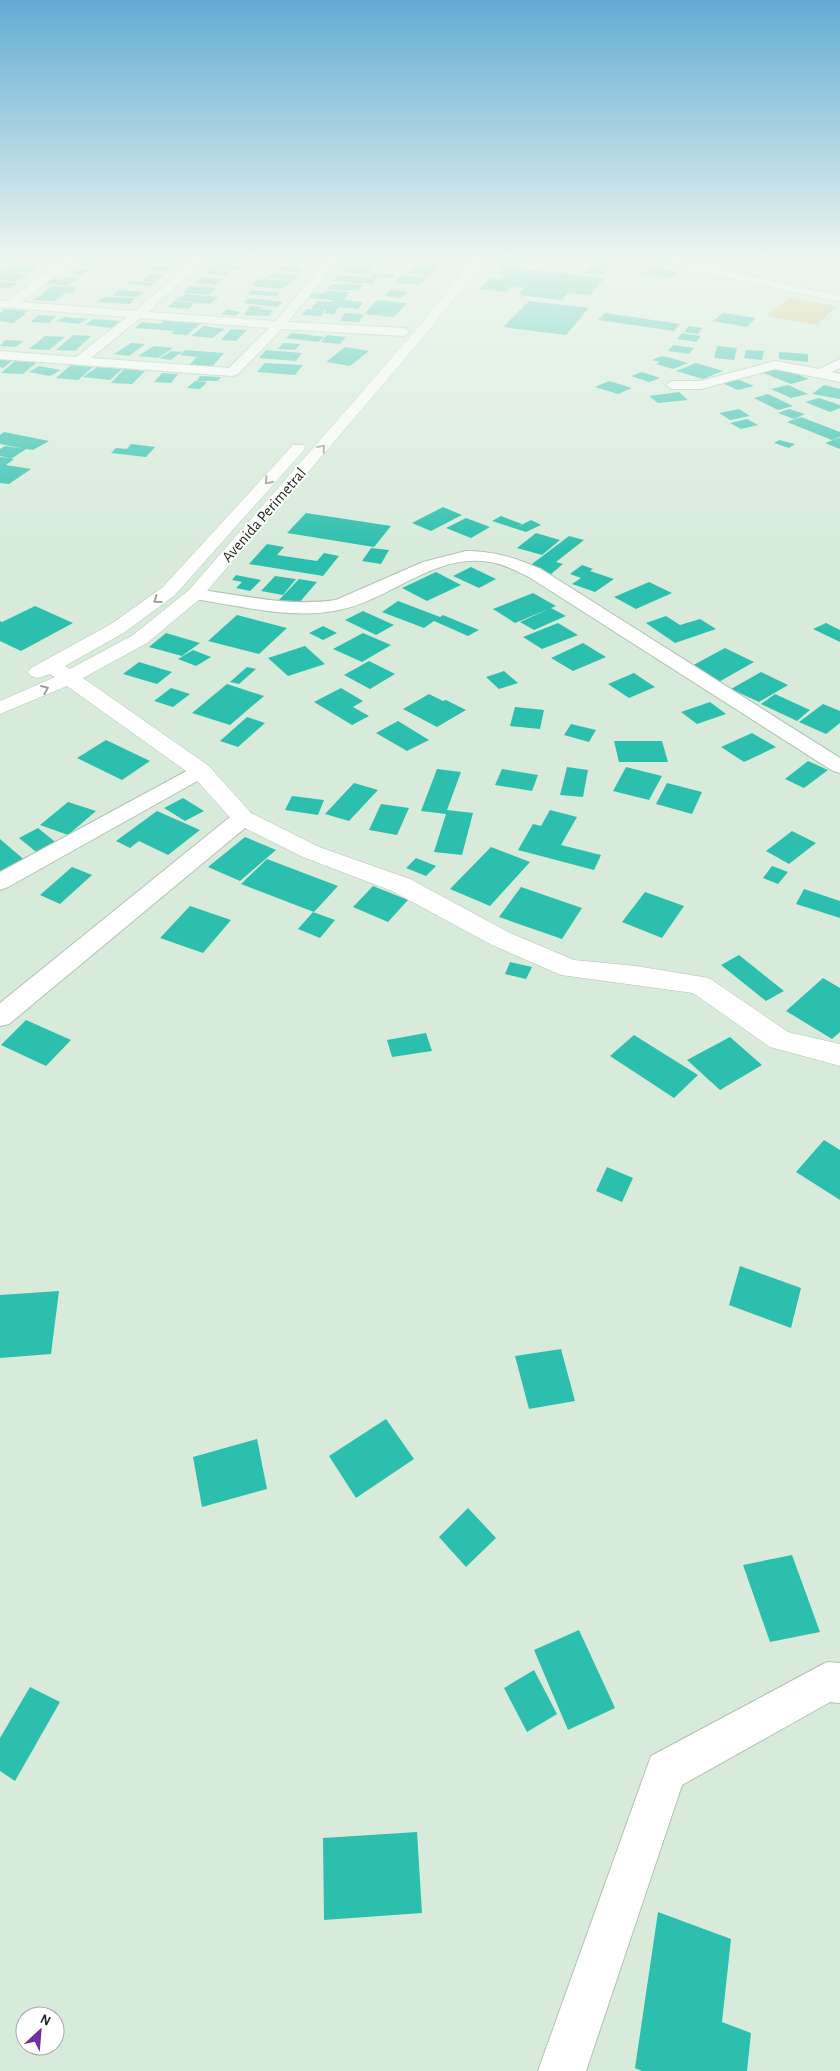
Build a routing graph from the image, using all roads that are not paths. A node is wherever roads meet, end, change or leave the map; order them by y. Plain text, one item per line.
1 (35, 358) edge
2 (83, 358) edge
3 (246, 358) edge
4 (380, 358) edge
5 (399, 358) edge
6 (79, 361) junction
7 (840, 363) edge
8 (821, 373) junction
9 (840, 378) edge
10 (672, 385) dead end
11 (343, 398) dead end
12 (310, 435) dead end
13 (195, 594) junction
14 (61, 672) junction
15 (26, 677) dead end
16 (0, 708) edge
17 (840, 767) edge
18 (201, 771) junction
19 (243, 818) junction
20 (0, 882) edge
21 (0, 1016) edge
22 (840, 1055) edge
23 (840, 1683) edge
24 (562, 2071) edge

1 - 6 street
2 - 6 street
3 - 6 street
4 - 11 main road
13 -> 5 main road, Avenida Perimetral
7 - 8 street
8 - 9 street
8 - 10 street
12 -> 14 main road, Avenida Perimetral
13 - 14 main road, Avenida Perimetral
13 - 17 street
14 - 15 main road, Avenida Perimetral
16 -> 14 main road, Avenida Perimetral
14 - 18 main road
18 - 19 main road
18 - 20 street
19 - 21 street
19 - 22 main road
23 - 24 street

